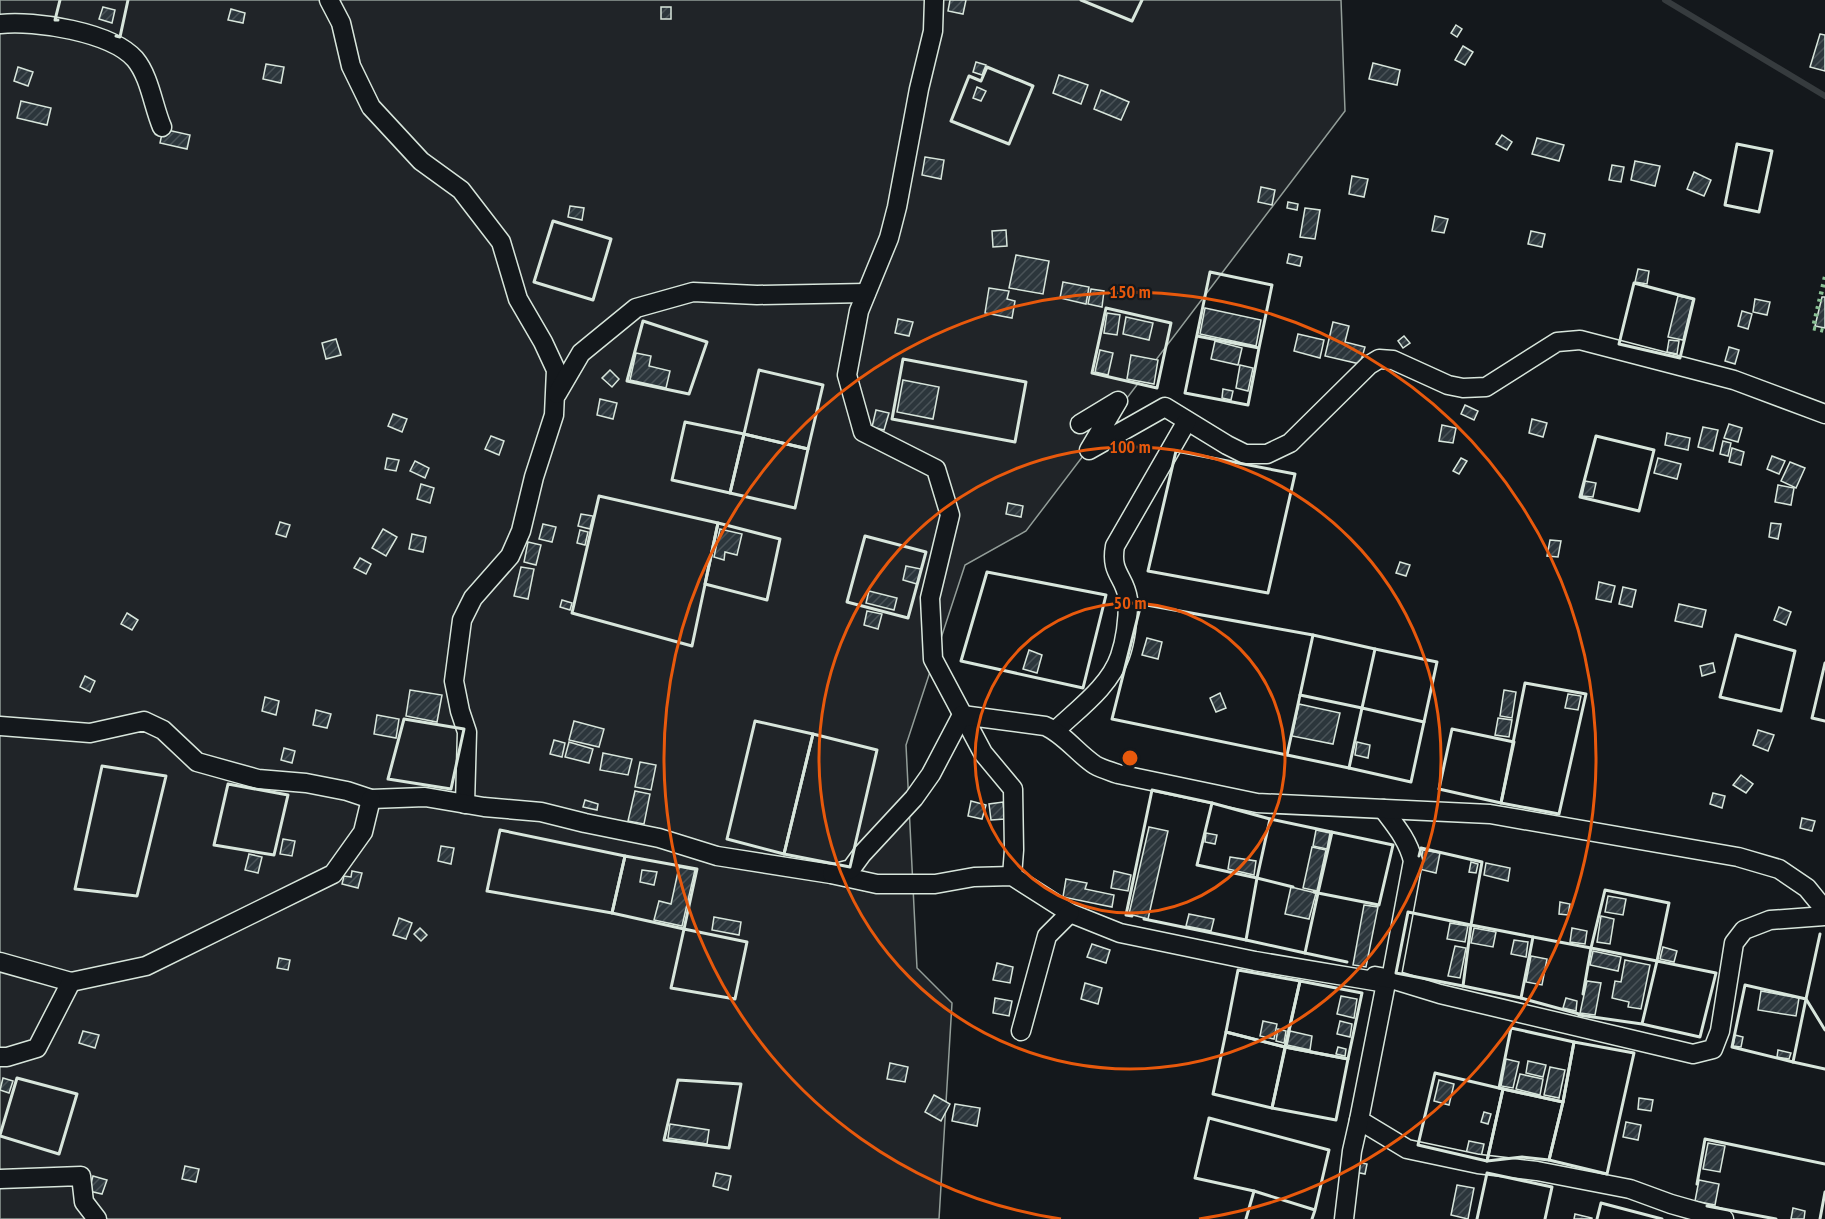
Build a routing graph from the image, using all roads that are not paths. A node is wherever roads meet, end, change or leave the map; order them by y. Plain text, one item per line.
1 (329, 0) edge
2 (934, 0) edge
3 (0, 24) edge
4 (162, 127) dead end
5 (867, 293) junction
6 (555, 399) junction
7 (1825, 414) edge
8 (1187, 421) junction
9 (1080, 424) dead end
10 (962, 715) junction
11 (0, 726) edge
12 (1056, 731) junction
13 (371, 799) junction
14 (465, 804) junction
15 (1383, 808) junction
16 (831, 874) junction
17 (1012, 876) junction
18 (1825, 910) edge
19 (1070, 913) junction
20 (1825, 916) edge
21 (1120, 933) junction
22 (0, 962) edge
23 (1391, 979) junction
24 (71, 982) junction
25 (1021, 1031) dead end
26 (0, 1057) edge
27 (1359, 1120) junction
28 (0, 1179) edge
29 (97, 1219) edge
30 (1344, 1219) edge
31 (1724, 1219) edge

1 - 6 street
2 - 5 street
3 - 4 street
5 - 6 street
5 - 10 street
6 - 14 street
7 - 8 street
8 - 9 street
8 - 12 street
10 - 12 street
10 - 16 street
10 - 17 street
11 - 13 street
12 - 15 street
13 - 14 street
13 - 24 street
14 - 16 street
15 - 18 street
15 - 23 street
16 - 17 street
17 - 19 street
19 - 21 street
19 - 25 street
20 - 23 street
21 - 23 street
21 - 27 street
22 - 24 street
24 - 26 street
27 - 30 street
27 - 31 street
28 - 29 street

